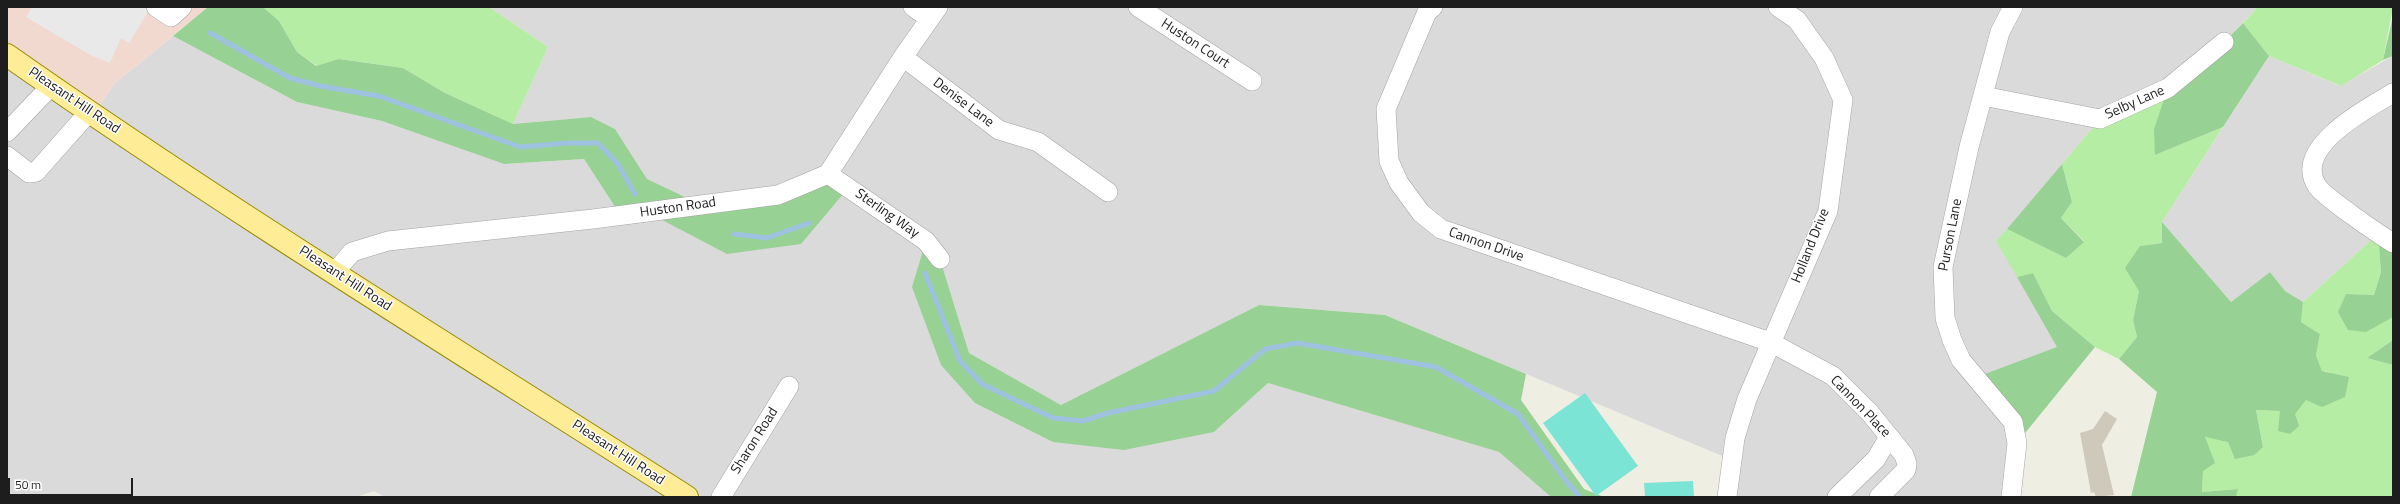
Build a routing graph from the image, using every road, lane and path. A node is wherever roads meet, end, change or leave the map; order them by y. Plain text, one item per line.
1 (156, 7) edge
2 (182, 7) edge
3 (913, 7) edge
4 (1138, 7) edge
5 (1433, 7) edge
6 (1778, 7) edge
7 (2006, 12) edge
8 (934, 13) edge
9 (2224, 42) dead end
10 (7, 55) edge
11 (903, 57) junction
12 (1252, 81) dead end
13 (51, 86) junction
14 (2393, 93) edge
15 (1983, 96) junction
16 (90, 112) junction
17 (7, 132) edge
18 (7, 156) edge
19 (828, 174) junction
20 (1108, 192) dead end
21 (2393, 243) edge
22 (940, 259) dead end
23 (336, 272) junction
24 (1770, 342) junction
25 (789, 386) dead end
26 (1889, 437) junction
27 (687, 497) edge
28 (721, 497) edge
29 (1727, 497) edge
30 (1837, 497) edge
31 (1879, 497) edge
32 (2011, 497) edge

1 - 2 street
3 - 8 street
4 - 12 street, Huston Court
5 - 24 street, Cannon Drive
6 - 24 street, Holland Drive
7 - 15 street, Purson Lane
8 - 11 street
9 - 15 street, Selby Lane
10 - 13 main road, Pleasant Hill Road
11 - 19 street
11 - 20 street, Denise Lane
13 - 16 main road, Pleasant Hill Road
13 - 17 street
14 - 21 street
15 - 32 street, Purson Lane
16 - 18 street
16 - 23 main road, Pleasant Hill Road
19 - 22 street, Sterling Way
19 - 23 street, Huston Road
23 - 27 main road, Pleasant Hill Road
24 - 26 street, Cannon Place
24 - 29 street, Holland Drive
25 - 28 street, Sharon Road
26 - 30 street
26 - 31 street, Cannon Place

